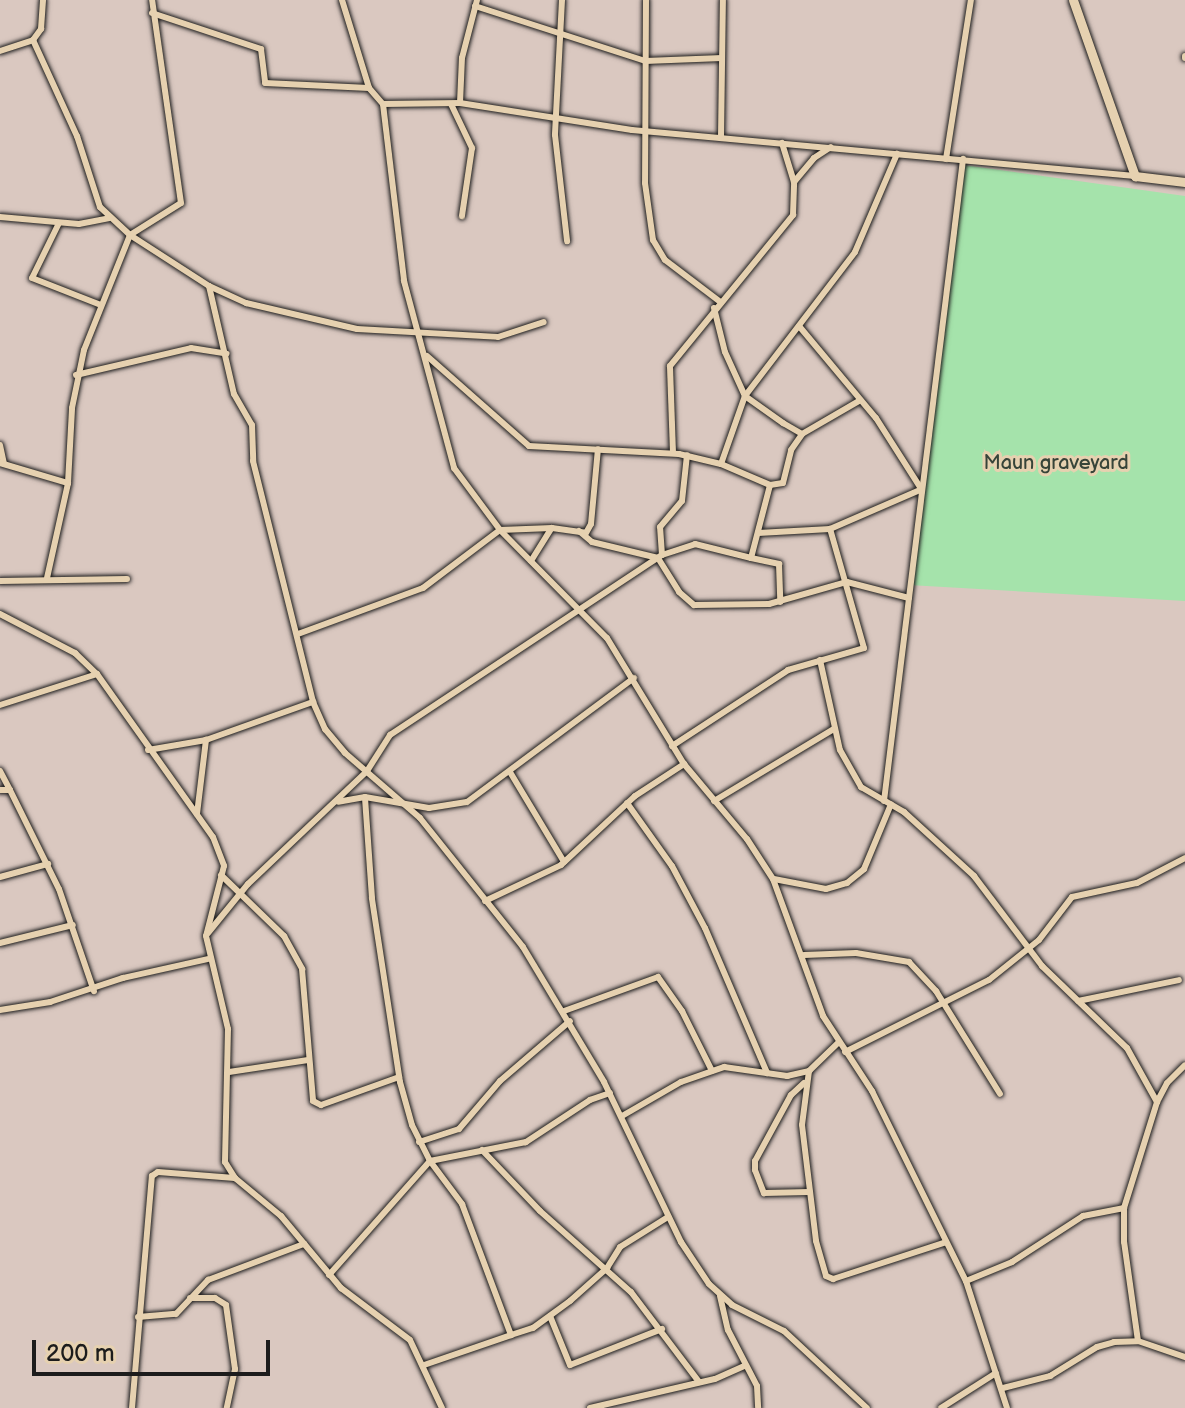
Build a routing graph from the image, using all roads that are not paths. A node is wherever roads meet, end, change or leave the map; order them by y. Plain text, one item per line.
1 (43, 0) edge
2 (152, 0) edge
3 (342, 0) edge
4 (562, 0) edge
5 (646, 0) edge
6 (723, 0) edge
7 (971, 0) edge
8 (1073, 0) edge
9 (476, 3) edge
10 (152, 13) junction
11 (560, 35) junction
12 (33, 40) junction
13 (1, 49) edge
14 (722, 58) junction
15 (645, 61) junction
16 (369, 88) junction
17 (460, 103) junction
18 (383, 104) junction
19 (451, 104) junction
20 (556, 119) junction
21 (645, 131) junction
22 (721, 137) junction
23 (782, 143) junction
24 (832, 146) junction
25 (897, 154) junction
26 (946, 159) junction
27 (963, 159) junction
28 (1135, 176) junction
29 (794, 182) junction
30 (1185, 182) edge
31 (462, 216) dead end
32 (0, 217) edge
33 (109, 218) junction
34 (59, 223) junction
35 (130, 235) junction
36 (567, 241) dead end
37 (209, 286) junction
38 (719, 301) junction
39 (101, 305) junction
40 (714, 308) junction
41 (544, 322) dead end
42 (799, 326) junction
43 (420, 332) junction
44 (227, 354) junction
45 (427, 356) junction
46 (76, 375) junction
47 (745, 396) junction
48 (859, 401) junction
49 (802, 434) junction
50 (0, 445) edge
51 (598, 449) junction
52 (673, 453) junction
53 (687, 455) junction
54 (2, 463) edge
55 (721, 464) junction
56 (68, 483) junction
57 (770, 485) junction
58 (920, 488) junction
59 (552, 528) junction
60 (830, 529) junction
61 (500, 530) junction
62 (579, 531) junction
63 (758, 533) junction
64 (660, 556) junction
65 (751, 558) junction
66 (531, 561) junction
67 (47, 578) junction
68 (127, 579) dead end
69 (0, 581) edge
70 (847, 582) junction
71 (909, 598) junction
72 (780, 602) junction
73 (581, 606) junction
74 (0, 614) edge
75 (298, 634) junction
76 (820, 660) junction
77 (97, 674) junction
78 (634, 678) junction
79 (313, 702) junction
80 (0, 705) edge
81 (834, 729) junction
82 (206, 740) junction
83 (672, 746) junction
84 (148, 750) junction
85 (684, 764) junction
86 (0, 771) edge
87 (367, 771) junction
88 (510, 772) junction
89 (0, 790) edge
90 (10, 790) junction
91 (365, 797) junction
92 (714, 801) junction
93 (338, 802) junction
94 (888, 802) junction
95 (627, 803) junction
96 (406, 805) junction
97 (197, 816) junction
98 (1185, 858) edge
99 (564, 862) junction
100 (48, 864) junction
101 (221, 875) junction
102 (0, 877) edge
103 (773, 879) junction
104 (241, 891) junction
105 (485, 901) junction
106 (73, 925) junction
107 (206, 936) junction
108 (0, 943) edge
109 (1027, 948) junction
110 (804, 955) junction
111 (208, 959) junction
112 (1179, 980) dead end
113 (94, 991) junction
114 (1078, 1001) junction
115 (944, 1004) junction
116 (0, 1010) edge
117 (564, 1011) junction
118 (570, 1021) junction
119 (838, 1043) junction
120 (845, 1052) junction
121 (308, 1060) junction
122 (1185, 1065) edge
123 (712, 1071) junction
124 (809, 1071) junction
125 (229, 1072) junction
126 (767, 1073) junction
127 (399, 1077) junction
128 (804, 1083) junction
129 (610, 1093) junction
130 (1000, 1094) dead end
131 (1157, 1102) junction
132 (622, 1116) junction
133 (419, 1142) junction
134 (482, 1150) junction
135 (430, 1161) junction
136 (235, 1178) junction
137 (809, 1192) junction
138 (1124, 1208) junction
139 (668, 1217) junction
140 (946, 1242) junction
141 (304, 1244) junction
142 (607, 1268) junction
143 (329, 1275) junction
144 (966, 1281) junction
145 (720, 1296) junction
146 (190, 1298) junction
147 (550, 1316) junction
148 (138, 1317) junction
149 (662, 1329) junction
150 (511, 1335) junction
151 (1138, 1341) junction
152 (1185, 1357) edge
153 (424, 1365) junction
154 (744, 1366) junction
155 (996, 1373) junction
156 (699, 1382) junction
157 (1003, 1388) junction
158 (132, 1408) edge
159 (227, 1408) edge
160 (442, 1408) edge
161 (590, 1408) edge
162 (758, 1408) edge
163 (867, 1408) edge
164 (941, 1408) edge
165 (1007, 1408) edge

1 - 12 street
2 - 10 street
3 - 16 street
4 - 11 street
5 - 15 street
6 - 14 street
7 - 26 street
8 - 28 street
9 - 11 street
9 - 17 street
10 - 16 street
10 - 35 street
11 - 15 street
11 - 20 street
12 - 13 street
12 - 33 street
14 - 15 street
14 - 22 street
15 - 21 street
16 - 18 street
17 - 19 street
17 - 20 street
18 - 19 street
18 - 43 street
19 - 31 street
20 - 21 street
20 - 36 street
21 - 22 street
21 - 38 street
22 - 23 street
23 - 24 street
23 - 29 street
24 - 25 street
24 - 29 street
25 - 26 street
25 - 42 street
26 - 27 street
27 - 28 street
27 - 58 street
28 - 30 street
29 - 38 street
32 - 34 street
33 - 34 street
33 - 35 street
34 - 39 street
35 - 37 street
35 - 39 street
37 - 43 street
37 - 44 street
38 - 40 street
39 - 46 street
40 - 47 street
40 - 52 street
41 - 43 street
42 - 47 street
42 - 48 street
43 - 45 street
44 - 46 street
44 - 75 street
45 - 51 street
45 - 61 street
46 - 56 street
47 - 49 street
47 - 55 street
48 - 49 street
48 - 58 street
49 - 57 street
50 - 54 street
51 - 52 street
51 - 62 street
52 - 53 street
53 - 55 street
53 - 64 street
54 - 56 street
55 - 57 street
56 - 67 street
57 - 63 street
58 - 60 street
58 - 71 street
59 - 61 street
59 - 62 street
59 - 66 street
60 - 63 street
60 - 70 street
61 - 66 street
61 - 75 street
62 - 64 street
63 - 65 street
64 - 65 street
64 - 72 street
64 - 73 street
65 - 72 street
66 - 73 street
67 - 68 street
67 - 69 street
70 - 71 street
70 - 72 street
70 - 76 street
71 - 94 street
73 - 78 street
73 - 87 street
74 - 77 street
75 - 79 street
76 - 81 street
76 - 83 street
77 - 80 street
77 - 84 street
78 - 83 street
78 - 88 street
79 - 82 street
79 - 87 street
81 - 92 street
81 - 94 street
82 - 84 street
82 - 97 street
83 - 85 street
84 - 97 street
85 - 92 street
85 - 95 street
86 - 90 street
87 - 93 street
87 - 96 street
88 - 96 street
88 - 99 street
89 - 90 street
90 - 100 street
91 - 93 street
91 - 96 street
91 - 127 street
92 - 103 street
93 - 104 street
94 - 103 street
94 - 109 street
95 - 99 street
95 - 126 street
96 - 105 street
97 - 101 street
98 - 109 street
99 - 105 street
100 - 102 street
100 - 106 street
101 - 104 street
101 - 107 street
103 - 110 street
104 - 107 street
104 - 121 street
105 - 117 street
106 - 108 street
106 - 113 street
107 - 111 street
109 - 114 street
109 - 115 street
110 - 115 street
110 - 119 street
111 - 113 street
111 - 125 street
112 - 114 street
113 - 116 street
114 - 131 street
115 - 120 street
115 - 130 street
117 - 118 street
117 - 123 street
118 - 129 street
118 - 133 street
119 - 120 street
119 - 124 street
120 - 140 street
121 - 125 street
121 - 127 street
122 - 131 street
123 - 126 street
123 - 132 street
124 - 126 street
124 - 128 street
125 - 136 street
127 - 133 street
128 - 137 street
128 - 137 street
129 - 132 street
129 - 134 street
131 - 138 street
132 - 139 street
133 - 135 street
134 - 135 street
134 - 142 street
135 - 143 street
135 - 150 street
136 - 141 street
136 - 148 street
137 - 140 street
138 - 144 street
138 - 151 street
139 - 142 street
139 - 145 street
140 - 144 street
141 - 143 street
141 - 146 street
142 - 147 street
142 - 149 street
143 - 153 street
144 - 155 street
145 - 154 street
145 - 163 street
146 - 148 street
146 - 159 street
147 - 149 street
147 - 150 street
148 - 158 street
149 - 156 street
150 - 153 street
151 - 152 street
151 - 157 street
153 - 160 street
154 - 156 street
154 - 162 street
155 - 157 street
155 - 164 street
156 - 161 street
157 - 165 street

